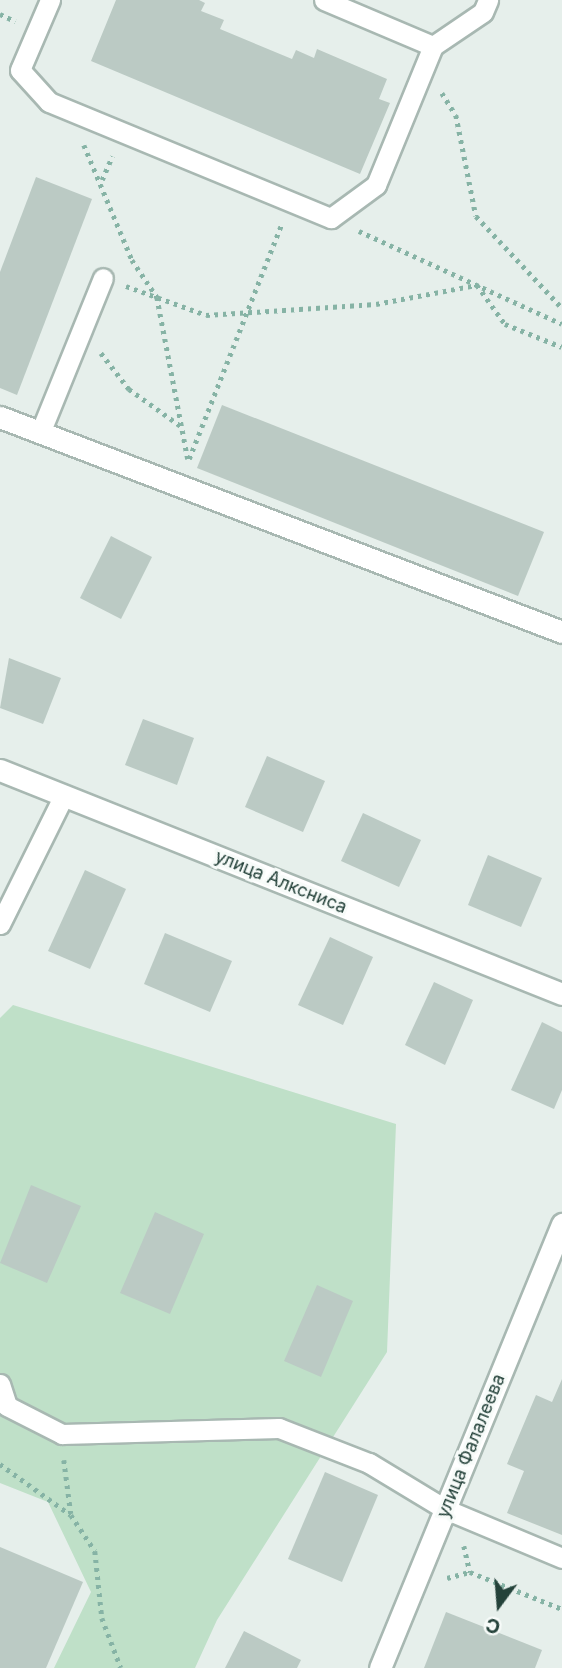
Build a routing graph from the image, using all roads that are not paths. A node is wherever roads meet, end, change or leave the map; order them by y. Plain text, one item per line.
1 (50, 0) edge
2 (324, 0) edge
3 (488, 0) edge
4 (433, 46) junction
5 (103, 278) road end
6 (0, 417) edge
7 (40, 433) junction
8 (562, 632) edge
9 (0, 770) edge
10 (64, 795) junction
11 (0, 924) edge
12 (562, 994) edge
13 (562, 1224) edge
14 (0, 1384) edge
15 (445, 1509) junction
16 (562, 1558) edge
17 (380, 1668) edge

1 - 4 lane
2 - 4 lane
3 - 4 lane
5 - 7 lane
6 - 7 street
7 - 8 street
9 - 10 street, улица Алксниса
10 - 11 lane
10 - 12 street, улица Алксниса
13 - 15 street, улица Фалалеева
14 - 15 lane
15 - 16 lane
15 - 17 street, улица Фалалеева

